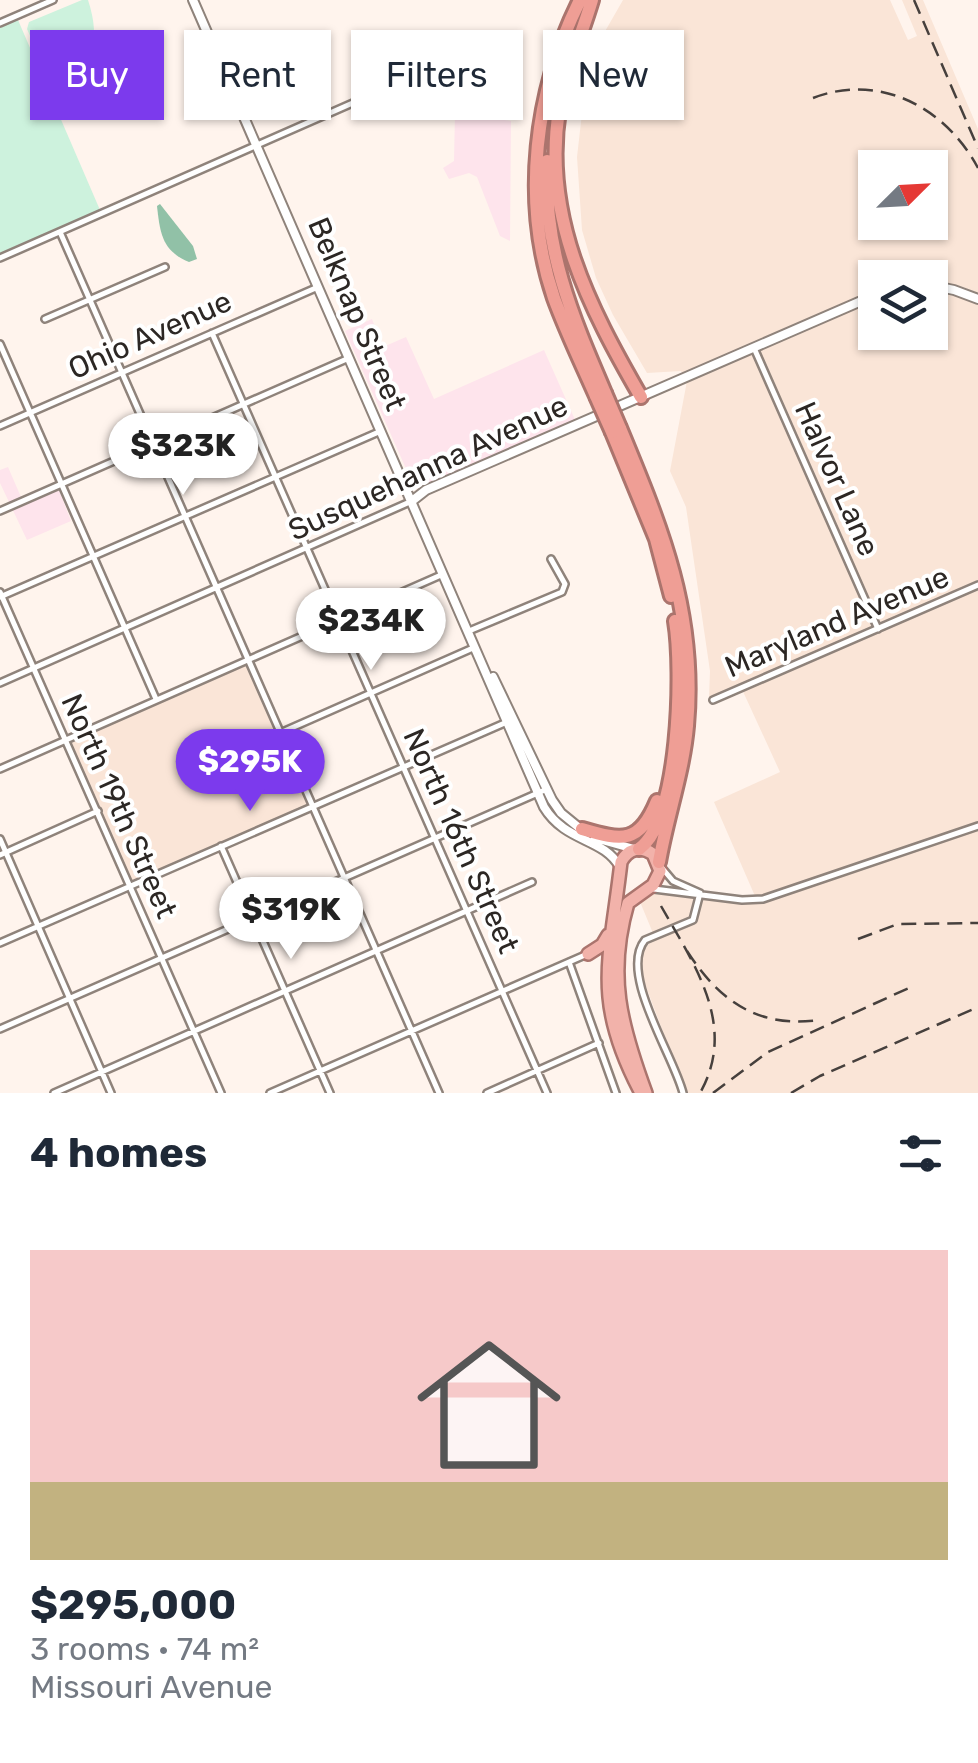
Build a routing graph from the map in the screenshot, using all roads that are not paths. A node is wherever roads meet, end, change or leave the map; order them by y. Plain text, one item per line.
1 (53, 0) edge
2 (194, 0) edge
3 (580, 0) edge
4 (592, 0) edge
5 (41, 2) edge
6 (0, 24) edge
7 (351, 104) edge
8 (256, 145) junction
9 (60, 232) junction
10 (0, 258) edge
11 (165, 266) dead end
12 (318, 287) junction
13 (948, 291) edge
14 (973, 297) edge
15 (90, 299) junction
16 (858, 302) edge
17 (45, 319) dead end
18 (212, 333) junction
19 (0, 344) edge
20 (754, 348) junction
21 (349, 358) junction
22 (122, 372) junction
23 (600, 395) junction
24 (641, 397) junction
25 (244, 404) junction
26 (30, 413) junction
27 (0, 426) edge
28 (616, 430) junction
29 (381, 431) junction
30 (153, 444) junction
31 (276, 477) junction
32 (62, 484) junction
33 (412, 501) junction
34 (0, 512) edge
35 (185, 516) junction
36 (308, 548) junction
37 (94, 556) junction
38 (551, 559) dead end
39 (444, 574) junction
40 (978, 585) edge
41 (217, 589) junction
42 (1, 595) edge
43 (340, 620) junction
44 (125, 628) junction
45 (878, 629) junction
46 (469, 632) junction
47 (476, 647) junction
48 (248, 661) junction
49 (34, 669) junction
50 (0, 684) edge
51 (372, 692) junction
52 (156, 699) junction
53 (713, 700) dead end
54 (510, 720) junction
55 (280, 733) junction
56 (66, 740) junction
57 (404, 766) junction
58 (671, 766) junction
59 (0, 769) edge
60 (542, 791) junction
61 (312, 806) junction
62 (98, 811) junction
63 (978, 826) edge
64 (582, 829) junction
65 (435, 839) junction
66 (0, 840) edge
67 (221, 846) junction
68 (636, 849) junction
69 (3, 854) edge
70 (660, 864) junction
71 (620, 869) junction
72 (344, 878) junction
73 (532, 882) dead end
74 (130, 887) junction
75 (647, 888) junction
76 (700, 892) junction
77 (467, 912) junction
78 (253, 918) junction
79 (39, 926) junction
80 (610, 932) junction
81 (0, 944) edge
82 (376, 951) junction
83 (588, 954) junction
84 (161, 958) junction
85 (569, 962) junction
86 (606, 969) junction
87 (285, 990) junction
88 (502, 992) junction
89 (70, 998) junction
90 (0, 1029) edge
91 (411, 1031) junction
92 (194, 1032) junction
93 (599, 1043) junction
94 (320, 1070) junction
95 (537, 1071) junction
96 (102, 1072) junction
97 (54, 1093) edge
98 (111, 1093) edge
99 (221, 1093) edge
100 (270, 1093) edge
101 (330, 1093) edge
102 (438, 1093) edge
103 (487, 1093) edge
104 (547, 1093) edge
105 (616, 1093) edge
106 (644, 1093) edge
107 (683, 1093) edge

1 - 5 street
2 - 8 street, Belknap Street
3 - 23 highway
4 - 23 highway
4 - 24 highway
5 - 6 street
7 - 8 street
8 - 9 street
8 - 12 street, Belknap Street
9 - 10 street
9 - 15 street
11 - 15 street
12 - 18 street, Ohio Avenue
12 - 21 street, Belknap Street
13 - 14 street
15 - 17 street
15 - 22 street
16 - 20 street, Susquehanna Avenue
18 - 22 street, Ohio Avenue
18 - 25 street, North 16th Street
19 - 26 street
20 - 24 street, Susquehanna Avenue
20 - 45 street, Halvor Lane
21 - 25 street
21 - 29 street, Belknap Street
22 - 26 street, Ohio Avenue
22 - 30 street
23 - 28 highway, bridge
24 - 33 street, Susquehanna Avenue
25 - 30 street
25 - 31 street, North 16th Street
26 - 27 street, Ohio Avenue
26 - 32 street
28 - 58 highway
28 - 70 highway
29 - 31 street
29 - 33 street, Belknap Street
30 - 32 street
30 - 35 street
31 - 35 street
31 - 36 street, North 16th Street
32 - 34 street
32 - 37 street
33 - 36 street, Susquehanna Avenue
33 - 39 street, Belknap Street
35 - 37 street
35 - 41 street
36 - 41 street, Susquehanna Avenue
36 - 43 street, North 16th Street
37 - 42 street
37 - 44 street
38 - 46 street
39 - 43 street
39 - 46 street, Belknap Street
40 - 45 street, Maryland Avenue
41 - 44 street, Susquehanna Avenue
41 - 48 street
42 - 49 street, North 19th Street
43 - 48 street
43 - 51 street, North 16th Street
44 - 49 street, Susquehanna Avenue
44 - 52 street
45 - 53 street, Maryland Avenue
46 - 47 street, Belknap Street
47 - 51 street
47 - 54 street, Belknap Street
48 - 52 street
48 - 55 street
49 - 50 street, Susquehanna Avenue
49 - 56 street, North 19th Street
51 - 55 street
51 - 57 street, North 16th Street
52 - 56 street
54 - 57 street
54 - 60 street, Belknap Street
55 - 61 street
56 - 59 street
56 - 62 street, North 19th Street
57 - 61 street
57 - 65 street, North 16th Street
58 - 64 highway
58 - 68 highway
60 - 64 street, Belknap Street
60 - 65 street
60 - 71 street, Belknap Street
61 - 67 street
61 - 72 street
62 - 69 street
62 - 74 street, North 19th Street
63 - 76 street
64 - 68 street, Belknap Street
65 - 72 street
65 - 77 street, North 16th Street
66 - 69 street
67 - 74 street
67 - 78 street
68 - 70 highway
68 - 71 highway
69 - 79 street
70 - 75 highway
70 - 76 street
71 - 75 highway
71 - 80 highway
72 - 78 street
72 - 82 street
73 - 77 street
74 - 79 street
74 - 84 street, North 19th Street
75 - 76 street
75 - 106 highway
76 - 107 street
77 - 82 street
77 - 88 street, North 16th Street
78 - 84 street
78 - 87 street
79 - 81 street
79 - 89 street
80 - 83 highway
80 - 86 highway
82 - 87 street
82 - 91 street
83 - 85 street
83 - 86 highway
84 - 89 street
84 - 92 street, North 19th Street
85 - 88 street
85 - 93 street
86 - 106 highway
87 - 92 street
87 - 94 street
88 - 91 street
88 - 95 street, North 16th Street
89 - 90 street
89 - 96 street
91 - 94 street
91 - 102 street
92 - 96 street
92 - 99 street, North 19th Street
93 - 95 street
93 - 105 street
94 - 100 street
94 - 101 street
95 - 103 street
95 - 104 street, North 16th Street
96 - 97 street
96 - 98 street

